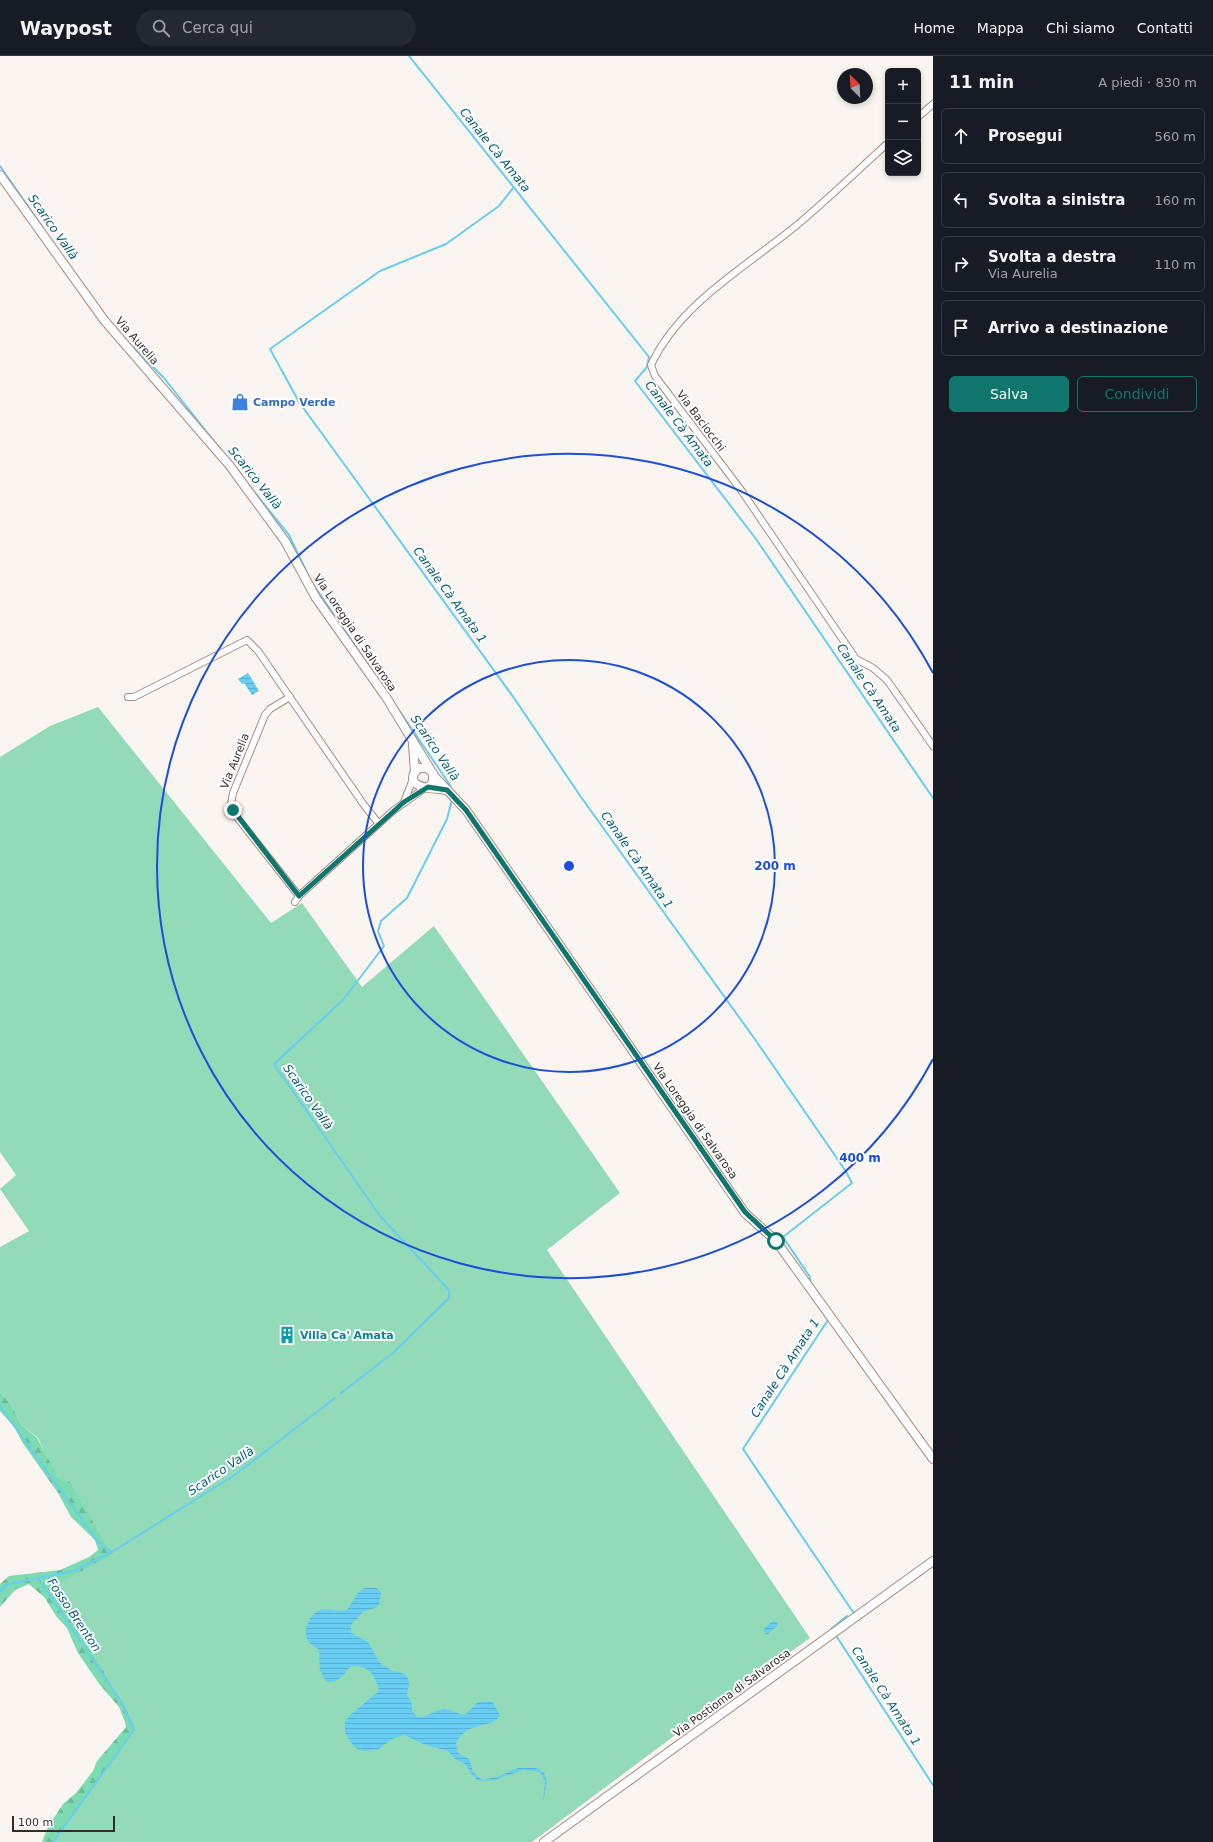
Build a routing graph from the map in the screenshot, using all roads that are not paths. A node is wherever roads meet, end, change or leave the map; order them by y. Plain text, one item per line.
1 (933, 104) edge
2 (921, 114) edge
3 (885, 146) edge
4 (0, 175) edge
5 (264, 514) joint
6 (128, 697) dead end
7 (290, 697) junction
8 (413, 744) junction
9 (933, 746) edge
10 (432, 772) junction
11 (414, 776) junction
12 (426, 787) junction
13 (450, 794) junction
14 (404, 802) junction
15 (379, 824) junction
16 (933, 1459) edge
17 (933, 1561) edge
18 (544, 1842) edge

1 - 2 street
3 - 9 street, Via Baciocchi
4 - 5 street, Via Aurelia
5 - 8 street, Via Loreggia di Salvarosa
6 - 7 street
7 - 15 street
7 - 15 street, Via Aurelia
8 - 10 street, Via Loreggia di Salvarosa
8 - 11 street, Via Loreggia di Salvarosa
10 - 11 street
10 - 12 street
10 - 13 street, Via Loreggia di Salvarosa
11 - 12 street
11 - 14 street
12 - 13 street
12 - 14 street
13 - 16 street, Via Loreggia di Salvarosa
14 - 15 street
17 - 18 street, Via Postioma di Salvarosa

